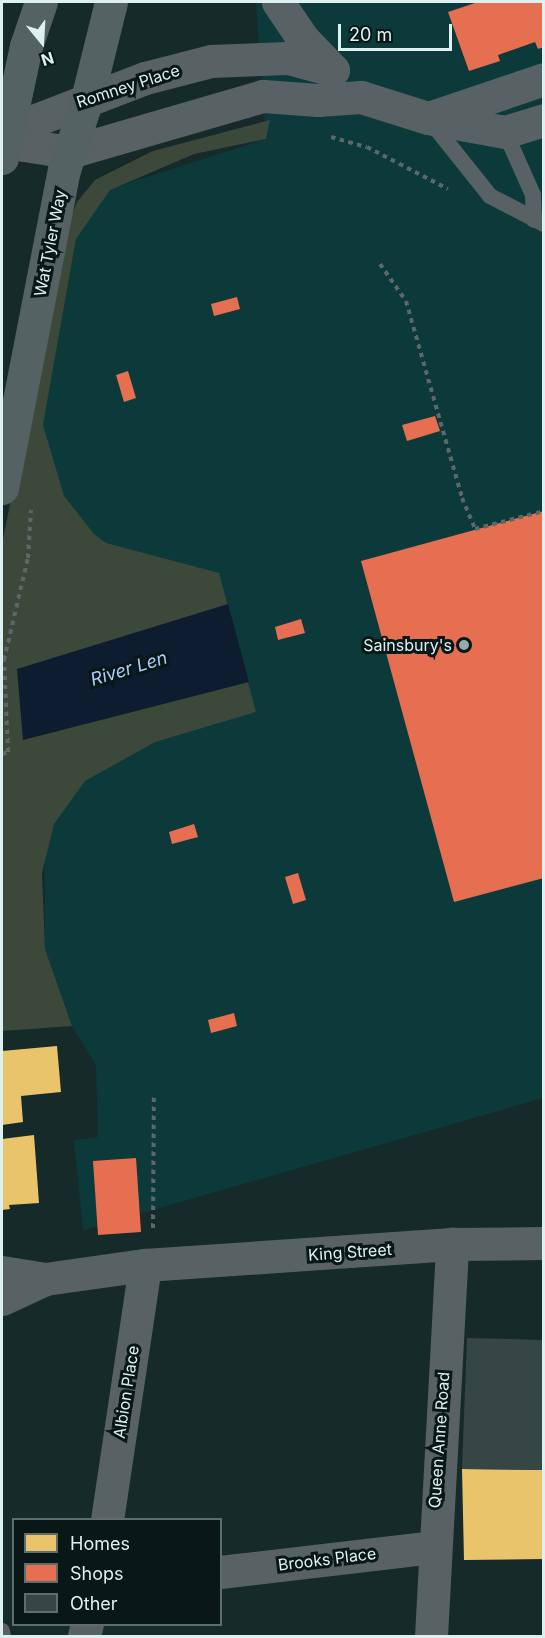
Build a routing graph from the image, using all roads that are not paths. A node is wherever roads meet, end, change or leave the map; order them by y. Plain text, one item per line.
1 (41, 2) edge
2 (111, 2) edge
3 (278, 2) edge
4 (333, 70) junction
5 (543, 79) edge
6 (361, 97) junction
7 (87, 99) junction
8 (428, 118) junction
9 (543, 120) edge
10 (505, 132) junction
11 (4, 144) edge
12 (67, 161) junction
13 (538, 189) edge
14 (539, 222) edge
15 (2, 488) edge
16 (543, 1243) edge
17 (452, 1244) junction
18 (151, 1265) junction
19 (2, 1272) edge
20 (45, 1279) junction
21 (2, 1299) edge
22 (106, 1518) edge
23 (433, 1547) junction
24 (222, 1572) edge
25 (2, 1631) edge
26 (3, 1636) edge
27 (431, 1636) edge

1 - 11 highway
2 - 7 highway, Wat Tyler Way
3 - 4 street
4 - 6 street, Romney Place
4 - 7 street, Romney Place
5 - 8 street
6 - 8 street, Romney Place
6 - 12 street, Romney Place
7 - 11 street, Romney Place
7 - 12 highway, Wat Tyler Way
8 - 10 street, Romney Place
8 - 14 lane
9 - 10 street, Romney Place
10 - 13 lane
11 - 12 street, Romney Place
12 - 15 highway, Wat Tyler Way
13 - 14 lane
16 - 17 street, King Street
17 - 18 street, King Street
17 - 23 street, Queen Anne Road
18 - 20 street, King Street
18 - 22 street, Albion Place
19 - 20 street
20 - 21 street
23 - 24 street, Brooks Place
23 - 27 street, Queen Anne Road
25 - 26 lane

